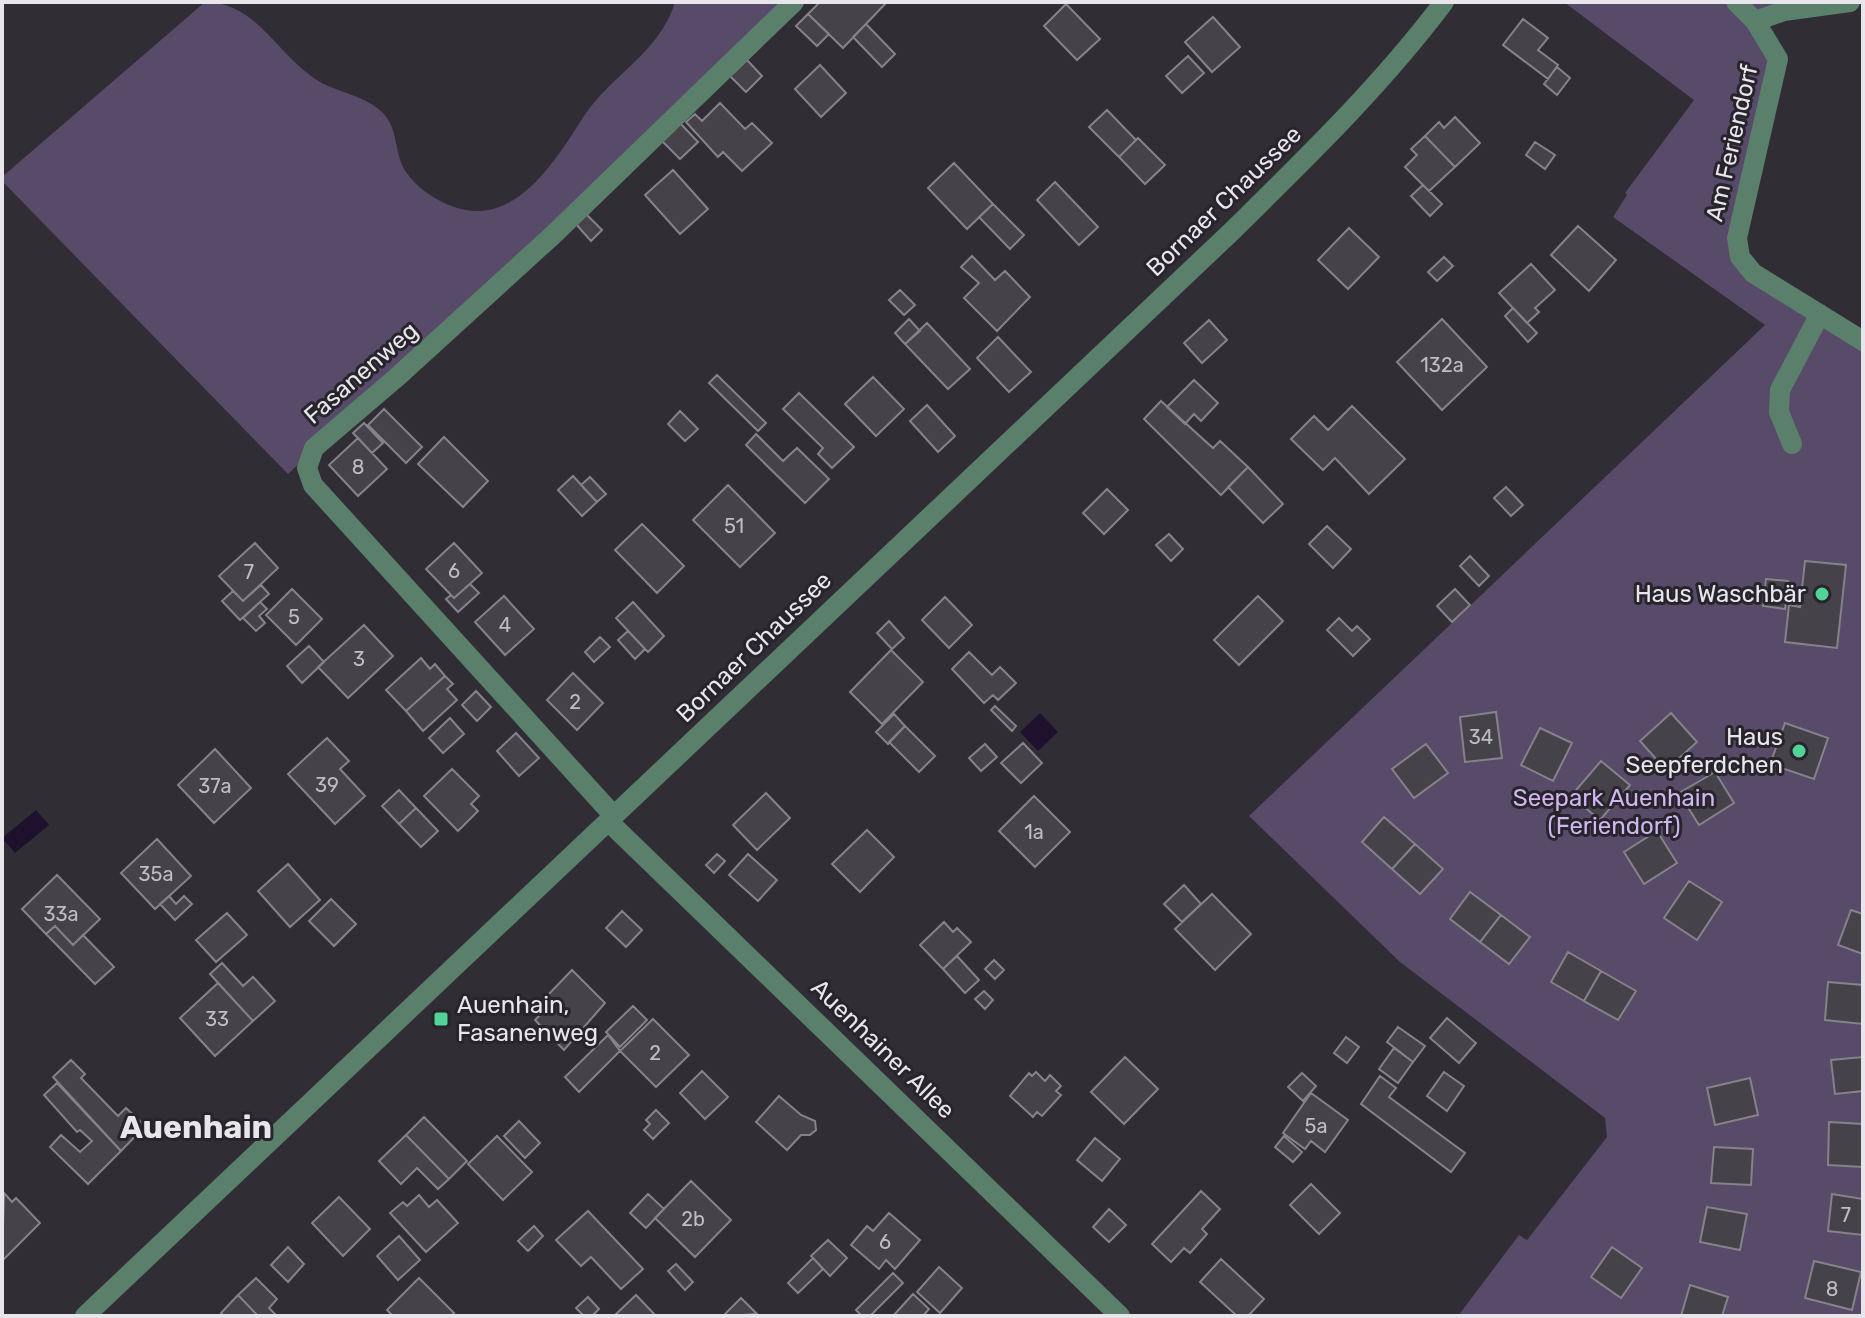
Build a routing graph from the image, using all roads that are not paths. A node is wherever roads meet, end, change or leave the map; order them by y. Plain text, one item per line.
1 (794, 2) edge
2 (1444, 2) edge
3 (1736, 2) edge
4 (1850, 2) edge
5 (1755, 21) junction
6 (1820, 314) junction
7 (1863, 341) edge
8 (1792, 444) dead end
9 (611, 819) junction
10 (85, 1316) edge
11 (1120, 1316) edge

1 - 9 street, Fasanenweg
2 - 9 street, Bornaer Chaussee
3 - 5 street, Am Feriendorf
4 - 5 street
5 - 6 street, Am Feriendorf
6 - 7 street, Am Feriendorf
6 - 8 street
9 - 10 street, Bornaer Chaussee
9 - 11 street, Auenhainer Allee

